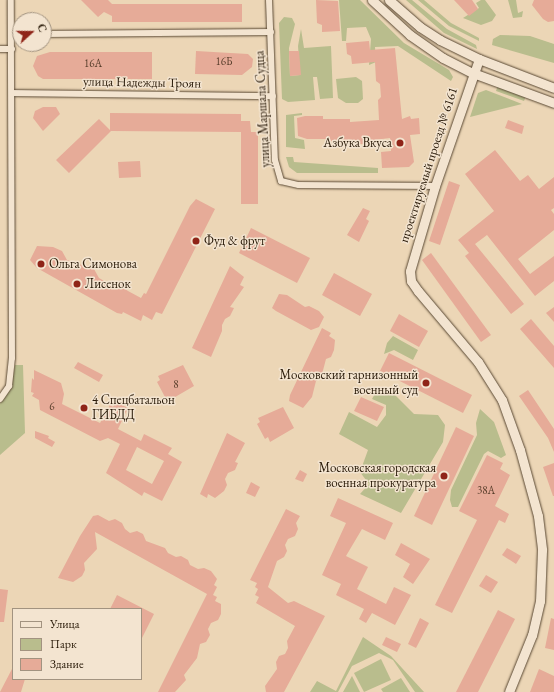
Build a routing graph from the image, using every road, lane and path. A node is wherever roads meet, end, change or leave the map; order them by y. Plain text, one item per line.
1 (11, 0) edge
2 (269, 0) edge
3 (372, 0) edge
4 (389, 0) edge
5 (271, 32) junction
6 (12, 34) edge
7 (52, 34) edge
8 (0, 49) edge
9 (12, 49) edge
10 (12, 52) edge
11 (478, 59) junction
12 (473, 73) junction
13 (554, 88) edge
14 (12, 93) junction
15 (273, 96) junction
16 (554, 103) edge
17 (435, 186) junction
18 (0, 399) edge
19 (509, 692) edge

1 - 6 street
2 - 5 street, улица Маршала Судца
3 - 12 street
4 - 11 street
5 - 7 street
5 - 15 street, улица Маршала Судца
8 - 9 street
10 - 14 street
11 - 12 street, проектируемый проезд № 6161
11 - 13 street
12 - 16 street
12 - 17 street, проектируемый проезд № 6161
14 - 15 street, улица Надежды Троян
14 - 18 street
15 - 17 street, улица Маршала Судца
17 - 19 street, проектируемый проезд № 6161

